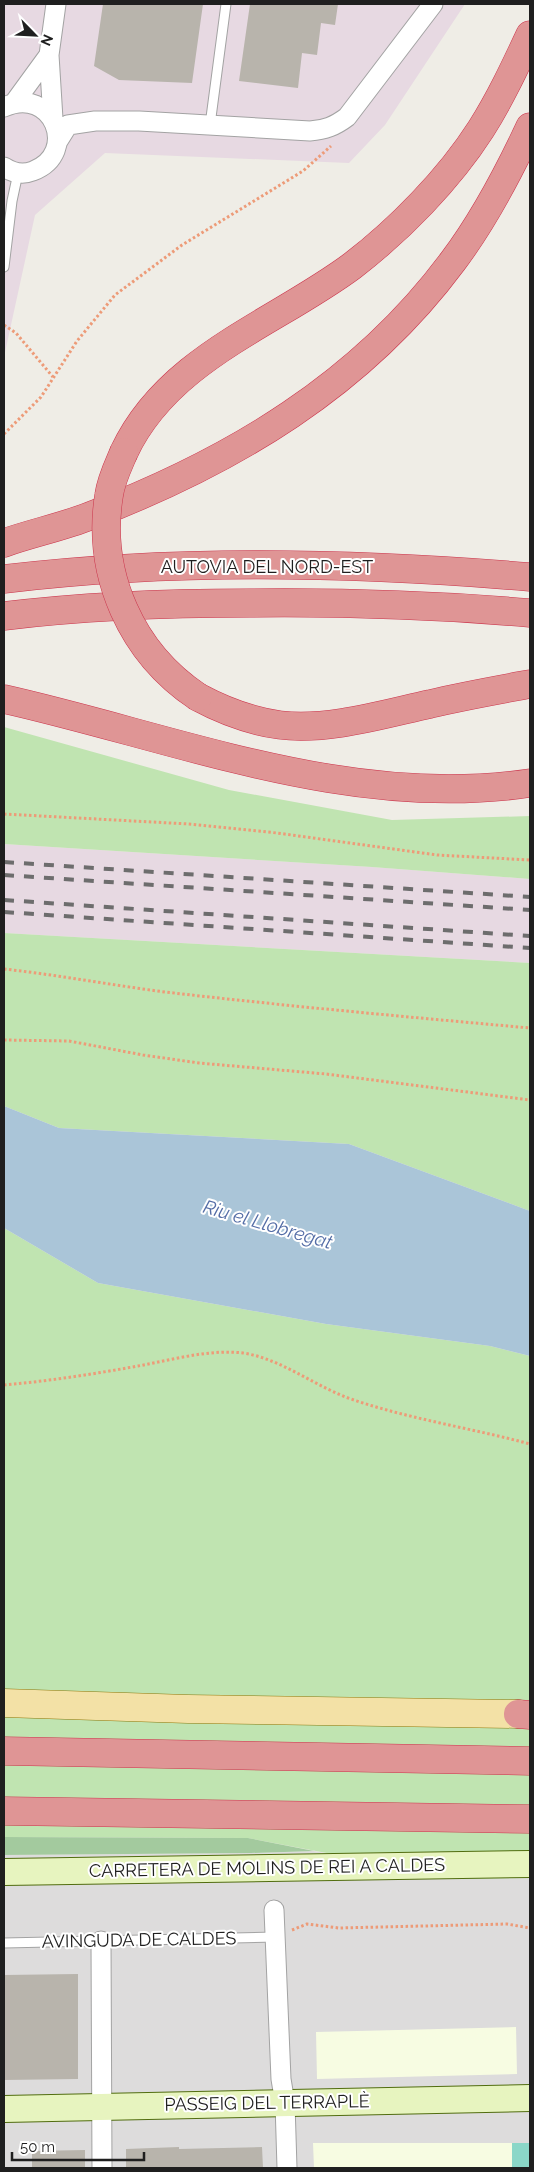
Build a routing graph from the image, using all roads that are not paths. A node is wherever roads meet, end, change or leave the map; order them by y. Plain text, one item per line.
1 (56, 4) edge
2 (226, 4) edge
3 (433, 4) edge
4 (530, 35) edge
5 (49, 55) junction
6 (6, 106) edge
7 (53, 119) junction
8 (210, 125) junction
9 (530, 127) edge
10 (58, 141) junction
11 (8, 169) edge
12 (4, 267) edge
13 (4, 543) edge
14 (530, 566) edge
15 (483, 573) junction
16 (530, 577) edge
17 (4, 579) edge
18 (530, 613) edge
19 (4, 616) edge
20 (530, 684) edge
21 (4, 699) edge
22 (146, 737) junction
23 (530, 783) edge
24 (530, 798) edge
25 (4, 1703) edge
26 (526, 1714) edge
27 (4, 1750) edge
28 (530, 1761) edge
29 (4, 1811) edge
30 (530, 1819) edge
31 (530, 1864) edge
32 (140, 1870) junction
33 (4, 1872) edge
34 (4, 1885) edge
35 (274, 1910) dead end
36 (275, 1937) junction
37 (101, 1941) junction
38 (4, 1943) edge
39 (530, 2098) edge
40 (285, 2103) junction
41 (101, 2107) junction
42 (4, 2109) edge
43 (102, 2168) edge
44 (286, 2168) edge

1 - 5 street
2 - 8 lane
3 - 8 street
4 - 20 highway, bridge
5 - 6 street
5 - 7 street
6 - 7 street
7 - 10 street
8 - 10 street
9 - 13 highway
10 - 11 street
11 - 12 lane
14 - 15 highway
15 - 16 highway, AUTOVIA DEL NORD-EST
15 - 17 highway, AUTOVIA DEL NORD-EST
18 - 19 highway, AUTOVIA DEL NORD-EST
21 - 22 highway
22 - 23 highway
22 - 24 highway
25 - 26 main road
27 - 28 highway
29 - 30 highway
31 - 32 street, CARRETERA DE MOLINS DE REI A CALDES
32 - 33 street, CARRETERA DE MOLINS DE REI A CALDES
32 - 34 street
35 - 36 street
36 - 37 lane, AVINGUDA DE CALDES
36 - 40 street
37 - 38 lane, AVINGUDA DE CALDES
37 - 41 street
39 - 40 street, PASSEIG DEL TERRAPLÈ
40 - 41 street, PASSEIG DEL TERRAPLÈ
40 - 44 street
41 - 42 street, PASSEIG DEL TERRAPLÈ
41 - 43 street

